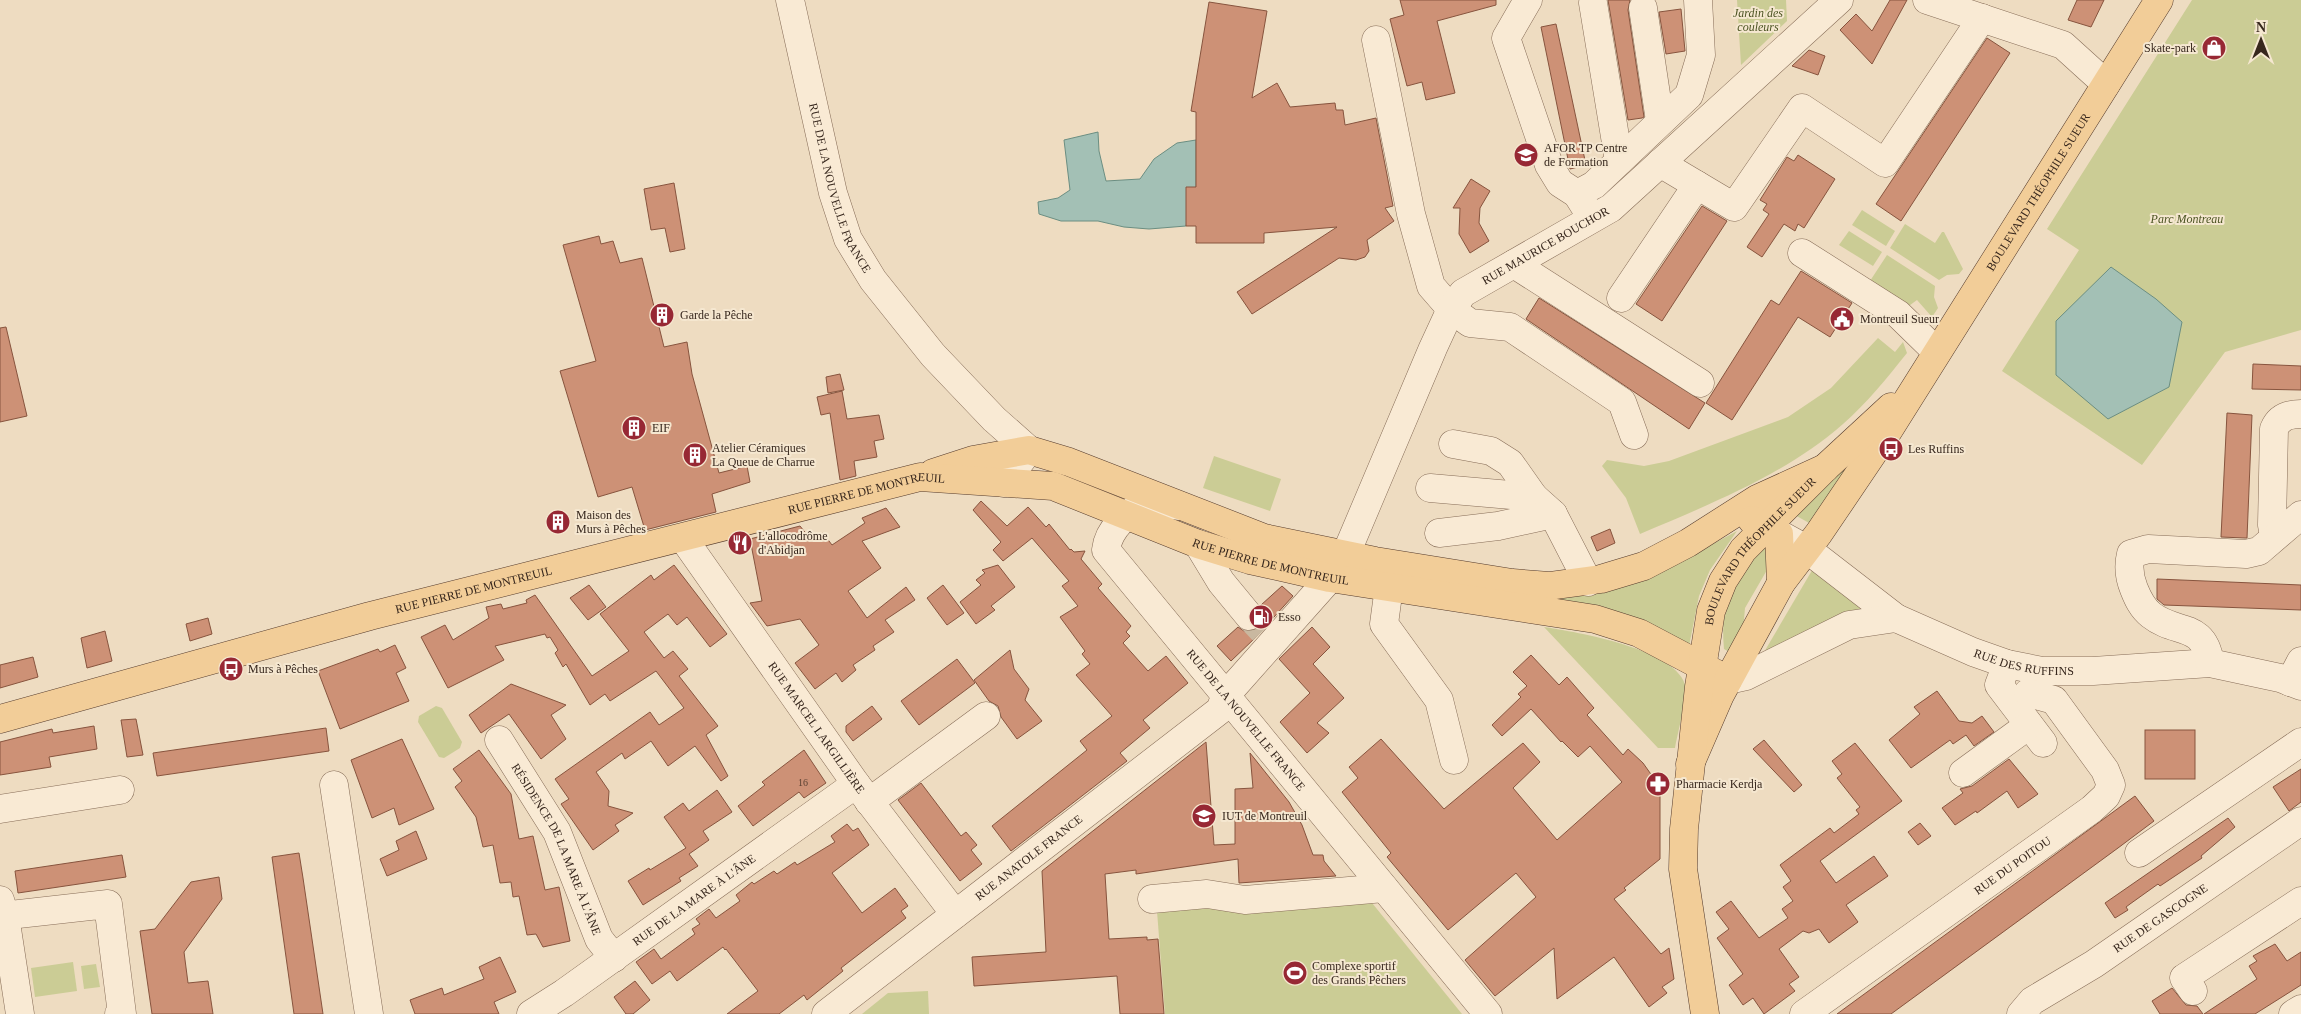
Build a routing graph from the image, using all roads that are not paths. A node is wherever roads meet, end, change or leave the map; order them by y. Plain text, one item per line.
1 (790, 0) edge
2 (1528, 0) edge
3 (1698, 0) edge
4 (1839, 0) edge
5 (1927, 0) edge
6 (2159, 0) edge
7 (1593, 3) dead end
8 (1642, 8) dead end
9 (1982, 18) junction
10 (1376, 40) dead end
11 (2106, 84) junction
12 (1660, 121) junction
13 (1620, 161) junction
14 (1660, 163) junction
15 (1697, 185) junction
16 (1577, 194) junction
17 (1592, 218) junction
18 (1802, 253) dead end
19 (1514, 264) junction
20 (1621, 298) dead end
21 (1451, 309) junction
22 (1937, 352) junction
23 (1700, 383) dead end
24 (1916, 384) junction
25 (2301, 414) edge
26 (1634, 435) dead end
27 (1453, 444) dead end
28 (1012, 463) junction
29 (1825, 468) junction
30 (1430, 488) dead end
31 (1543, 505) junction
32 (1183, 506) junction
33 (1737, 512) junction
34 (2301, 515) edge
35 (1127, 516) junction
36 (1772, 531) junction
37 (1439, 532) dead end
38 (2274, 536) junction
39 (683, 538) junction
40 (1198, 544) junction
41 (1808, 550) junction
42 (1346, 556) junction
43 (1330, 578) junction
44 (1588, 582) junction
45 (1781, 583) junction
46 (1389, 588) junction
47 (1896, 618) junction
48 (1262, 630) junction
49 (2210, 663) junction
50 (2007, 664) junction
51 (1702, 666) junction
52 (2297, 676) edge
53 (1728, 680) junction
54 (2028, 693) dead end
55 (1226, 695) junction
56 (986, 716) dead end
57 (0, 719) edge
58 (499, 740) dead end
59 (2301, 742) edge
60 (1454, 760) dead end
61 (1690, 764) junction
62 (1963, 773) dead end
63 (334, 786) dead end
64 (120, 790) dead end
65 (862, 793) junction
66 (0, 809) edge
67 (2301, 821) edge
68 (2139, 853) dead end
69 (1386, 891) junction
70 (1152, 899) dead end
71 (2301, 901) edge
72 (2, 910) edge
73 (955, 914) junction
74 (614, 958) junction
75 (2193, 991) dead end
76 (2301, 1009) edge
77 (20, 1014) edge
78 (120, 1014) edge
79 (369, 1014) edge
80 (530, 1014) edge
81 (826, 1014) edge
82 (1488, 1014) edge
83 (1704, 1014) edge
84 (1804, 1014) edge
85 (2021, 1014) edge
86 (2293, 1014) edge

1 - 28 street, RUE DE LA NOUVELLE FRANCE
2 - 16 street
3 - 12 street
4 - 14 street, RUE MAURICE BOUCHOR
5 - 9 street
6 - 11 main road, BOULEVARD THÉOPHILE SUEUR
7 - 13 street
8 - 12 street
9 - 11 street
9 - 15 street
10 - 21 street
11 - 22 main road, BOULEVARD THÉOPHILE SUEUR
12 - 13 street
13 - 16 street
14 - 15 street
14 - 17 street, RUE MAURICE BOUCHOR
15 - 20 street
16 - 17 street
17 - 19 street, RUE MAURICE BOUCHOR
18 - 22 street
19 - 21 street, RUE MAURICE BOUCHOR
19 - 23 street
21 - 26 street
21 - 42 street, RUE MAURICE BOUCHOR
22 - 24 main road, BOULEVARD THÉOPHILE SUEUR
24 - 29 main road, BOULEVARD THÉOPHILE SUEUR
24 - 41 main road, BOULEVARD THÉOPHILE SUEUR
25 - 38 street
27 - 31 street
28 - 32 main road, RUE PIERRE DE MONTREUIL
28 - 35 main road, RUE PIERRE DE MONTREUIL
28 - 39 main road, RUE PIERRE DE MONTREUIL
29 - 33 main road, RUE PIERRE DE MONTREUIL
29 - 36 main road, BOULEVARD THÉOPHILE SUEUR
30 - 31 street
31 - 37 street
31 - 44 street
32 - 35 street
32 - 42 main road, RUE PIERRE DE MONTREUIL
33 - 36 main road
33 - 44 main road, RUE PIERRE DE MONTREUIL
34 - 38 street
35 - 40 main road, RUE PIERRE DE MONTREUIL
35 - 55 street, RUE DE LA NOUVELLE FRANCE
36 - 41 street, RUE DES RUFFINS
36 - 45 main road
36 - 51 main road, BOULEVARD THÉOPHILE SUEUR
38 - 49 street
39 - 57 main road, RUE PIERRE DE MONTREUIL
39 - 65 street, RUE MARCEL LARGILLIÈRE
40 - 43 main road, RUE PIERRE DE MONTREUIL
40 - 48 street
41 - 45 main road, BOULEVARD THÉOPHILE SUEUR
41 - 47 street, RUE DES RUFFINS
42 - 44 main road, RUE PIERRE DE MONTREUIL
43 - 46 main road, RUE PIERRE DE MONTREUIL
43 - 48 street, RUE ANATOLE FRANCE
45 - 53 main road, BOULEVARD THÉOPHILE SUEUR
46 - 51 main road, RUE PIERRE DE MONTREUIL
46 - 60 street
47 - 50 street, RUE DES RUFFINS
47 - 53 street
48 - 55 street, RUE ANATOLE FRANCE
49 - 50 street, RUE DES RUFFINS
49 - 52 street, RUE DES RUFFINS
50 - 62 street
51 - 53 main road, RUE PIERRE DE MONTREUIL
51 - 61 main road, BOULEVARD THÉOPHILE SUEUR
53 - 61 main road, BOULEVARD THÉOPHILE SUEUR
54 - 84 street, RUE DU POITOU
55 - 69 street, RUE DE LA NOUVELLE FRANCE
55 - 73 street, RUE ANATOLE FRANCE
56 - 65 street, RUE DE LA MARE À L'ÂNE
58 - 74 street, RÉSIDENCE DE LA MARE À L'ÂNE
59 - 68 street
61 - 83 main road, BOULEVARD THÉOPHILE SUEUR
63 - 79 street
64 - 66 street
65 - 73 street, RUE MARCEL LARGILLIÈRE
65 - 74 street, RUE DE LA MARE À L'ÂNE
67 - 85 street, RUE DE GASCOGNE
69 - 70 street
69 - 82 street, RUE DE LA NOUVELLE FRANCE
71 - 75 street
72 - 77 street
72 - 78 street
73 - 81 street, RUE ANATOLE FRANCE
74 - 80 street, RUE DE LA MARE À L'ÂNE
76 - 86 street

